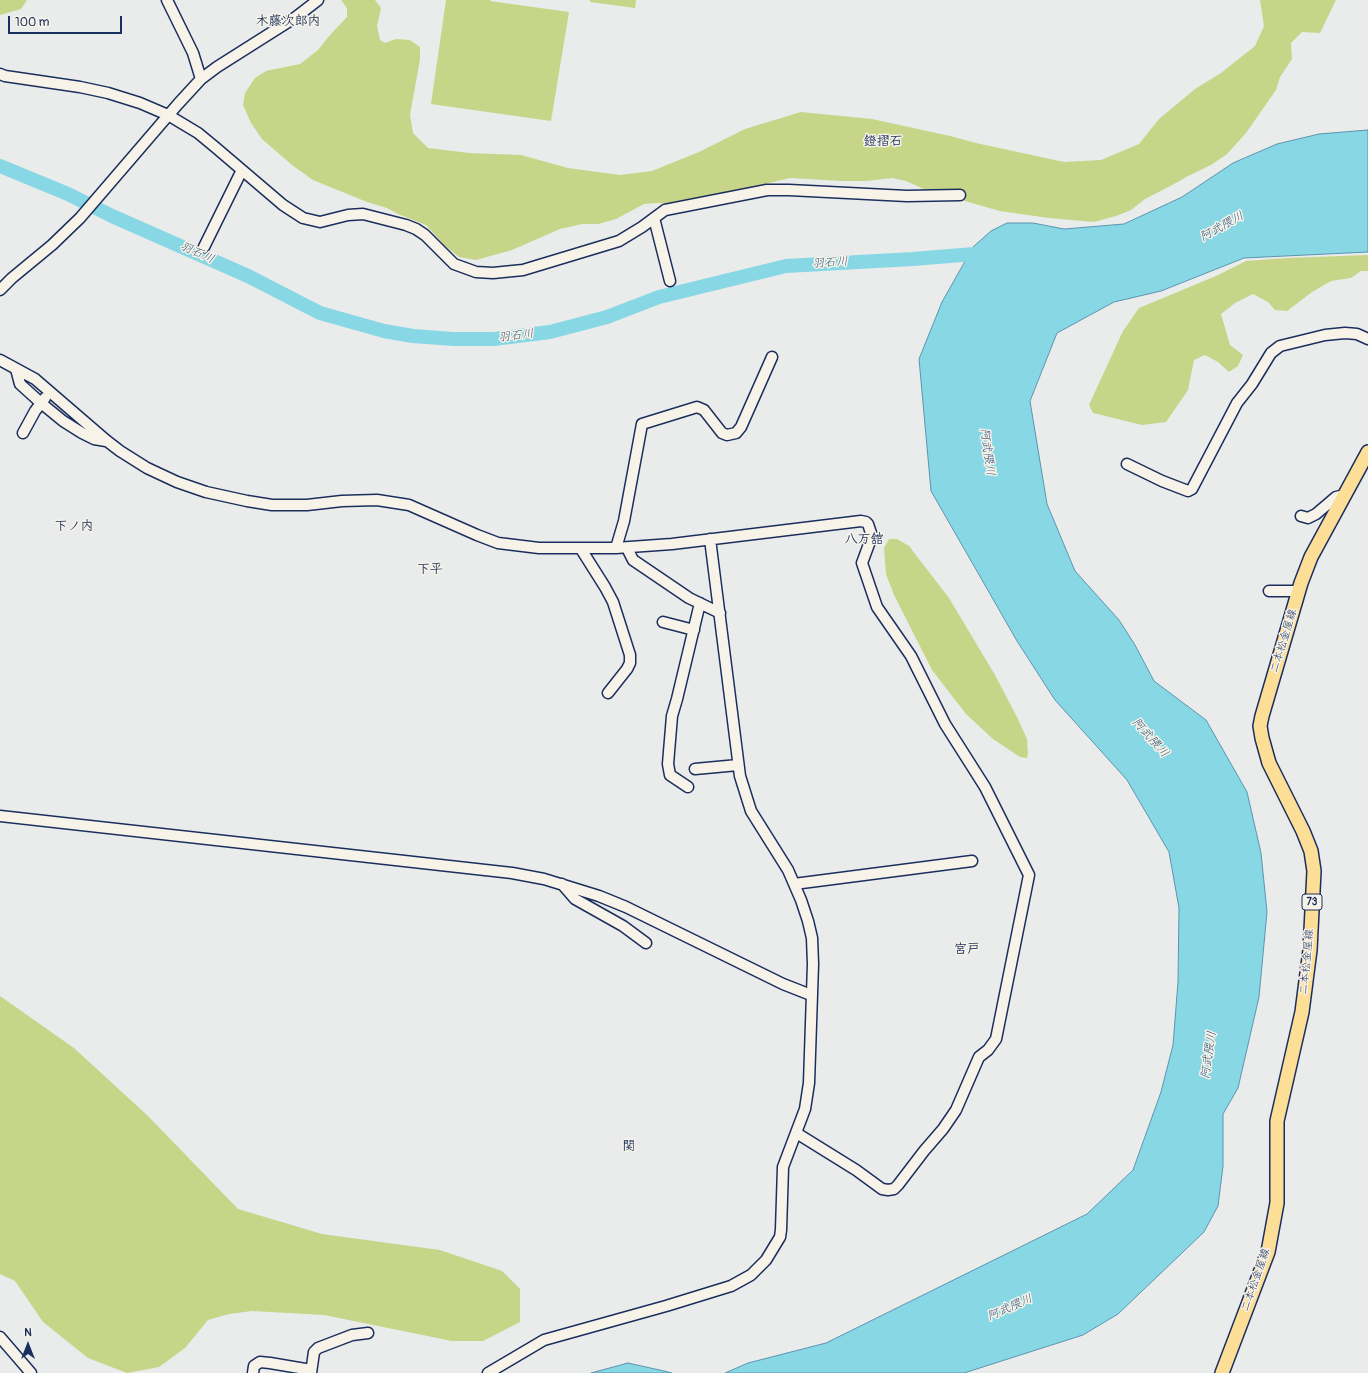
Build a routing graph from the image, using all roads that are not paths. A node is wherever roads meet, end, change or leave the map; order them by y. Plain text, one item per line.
1 (167, 0) edge
2 (318, 0) edge
3 (0, 74) edge
4 (201, 79) junction
5 (168, 115) junction
6 (242, 170) junction
7 (960, 196) dead end
8 (654, 218) junction
9 (204, 247) dead end
10 (670, 281) dead end
11 (0, 290) edge
12 (1368, 339) edge
13 (772, 357) dead end
14 (0, 360) edge
15 (16, 369) junction
16 (50, 392) junction
17 (41, 403) junction
18 (23, 433) dead end
19 (107, 441) junction
20 (1368, 452) edge
21 (1127, 464) dead end
22 (1345, 495) junction
23 (1301, 516) dead end
24 (710, 539) junction
25 (622, 548) junction
26 (581, 549) junction
27 (1269, 591) dead end
28 (1299, 591) junction
29 (700, 603) junction
30 (720, 613) junction
31 (663, 622) dead end
32 (694, 630) junction
33 (608, 693) dead end
34 (738, 765) junction
35 (695, 769) dead end
36 (688, 787) dead end
37 (0, 816) edge
38 (972, 861) dead end
39 (562, 884) junction
40 (794, 884) junction
41 (646, 942) dead end
42 (811, 995) junction
43 (798, 1134) dead end
44 (368, 1332) dead end
45 (0, 1337) edge
46 (311, 1372) edge
47 (31, 1373) edge
48 (253, 1373) edge
49 (488, 1373) edge
50 (1222, 1373) edge

1 - 4 street
2 - 4 street
3 - 5 street
4 - 5 street
5 - 6 street
5 - 11 street
6 - 8 street
6 - 9 street
7 - 8 street
8 - 10 street
12 - 21 street
13 - 25 street
14 - 15 street
15 - 16 street
15 - 17 street
16 - 17 street
16 - 19 street
17 - 18 street
17 - 19 street
19 - 26 street
20 - 22 main road, 二本松金屋線 / 73
22 - 23 street
22 - 28 main road, 二本松金屋線 / 73
24 - 25 street
24 - 30 street
24 - 43 street
25 - 26 street
25 - 29 street
26 - 33 street
27 - 28 street
28 - 50 main road, 二本松金屋線 / 73
29 - 30 street
29 - 32 street
30 - 34 street
31 - 32 street
32 - 36 street
34 - 35 street
34 - 40 street
37 - 39 street
38 - 40 street
39 - 41 street
39 - 42 street
40 - 42 street
42 - 49 street
44 - 46 street
45 - 47 street
46 - 48 street

